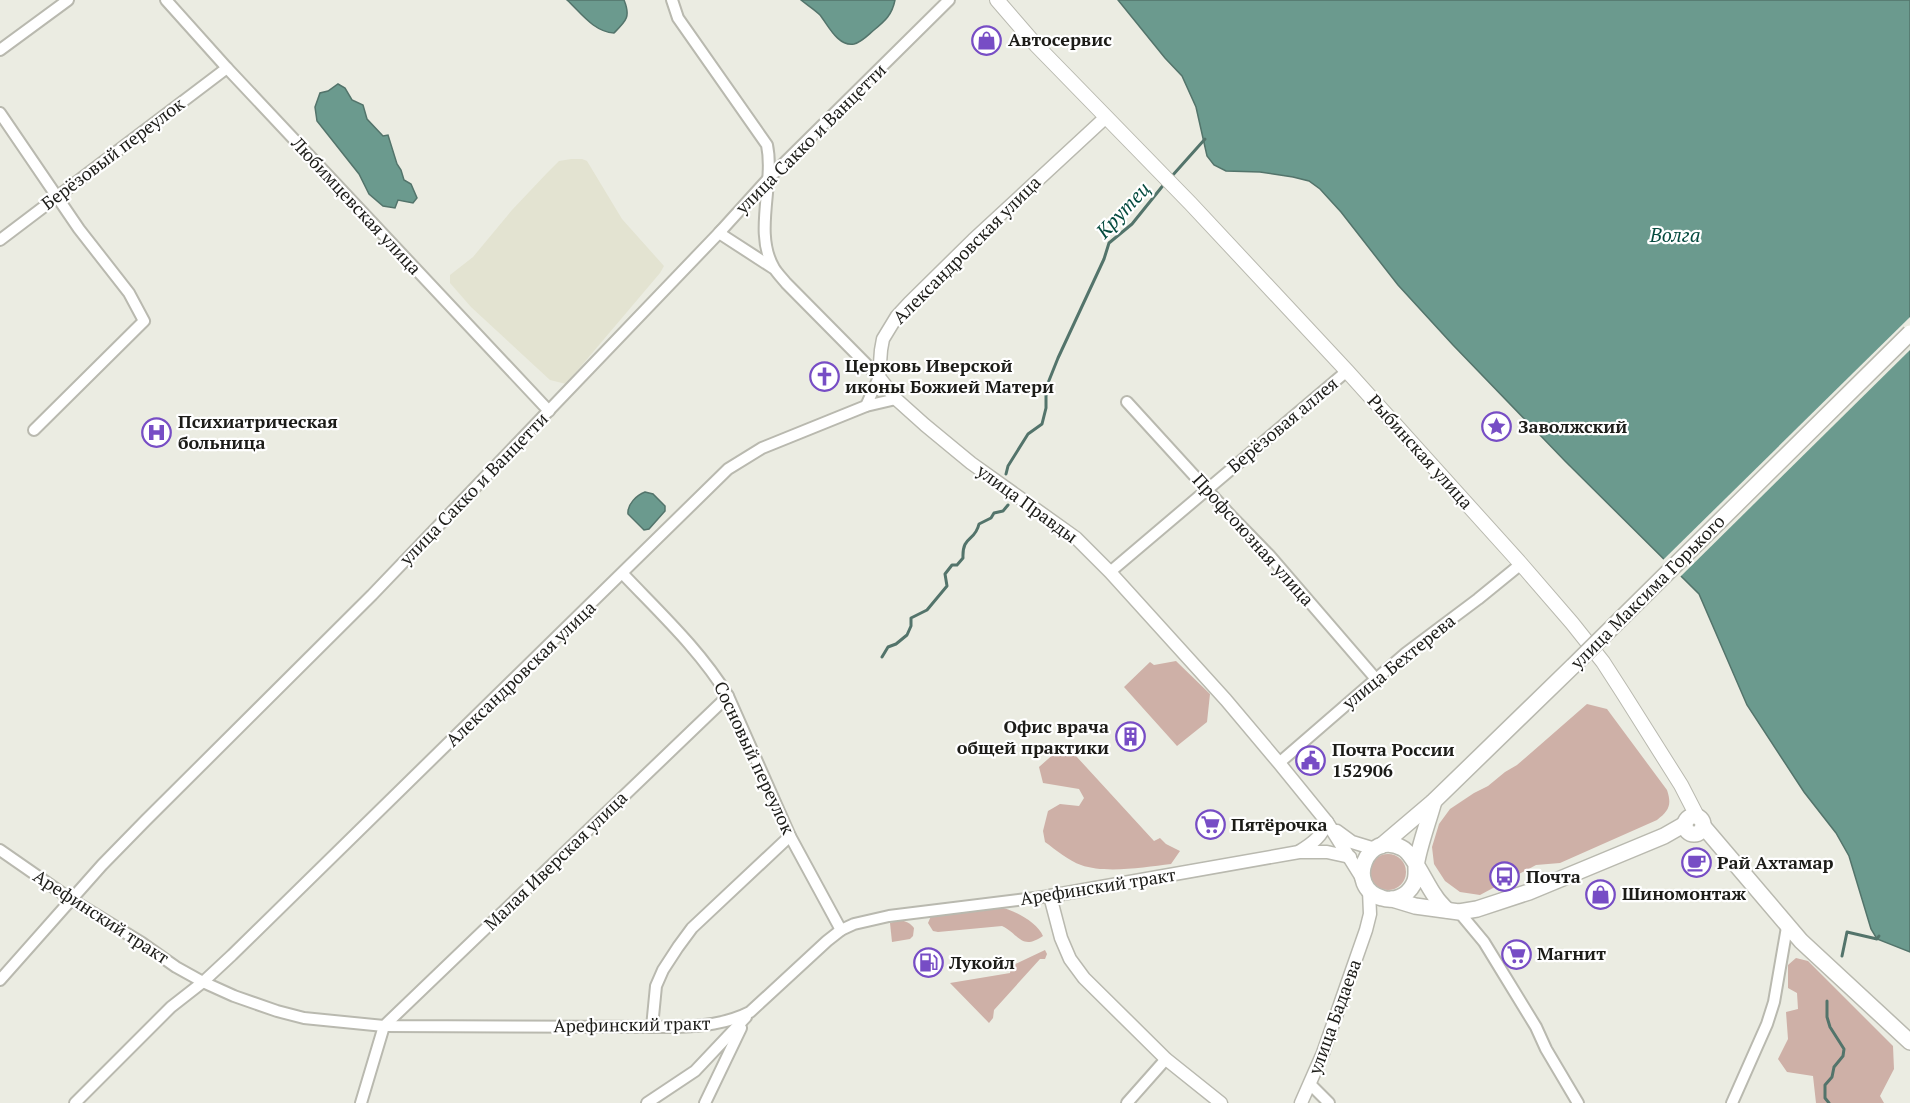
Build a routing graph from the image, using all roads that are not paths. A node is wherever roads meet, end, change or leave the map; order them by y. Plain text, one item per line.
1 (68, 0) edge
2 (166, 0) edge
3 (672, 0) edge
4 (949, 0) edge
5 (997, 0) edge
6 (0, 50) edge
7 (226, 68) junction
8 (0, 113) edge
9 (1106, 117) junction
10 (768, 179) junction
11 (57, 197) junction
12 (719, 233) junction
13 (0, 240) edge
14 (774, 268) junction
15 (1910, 333) edge
16 (1347, 371) junction
17 (879, 377) junction
18 (896, 399) junction
19 (1127, 402) dead end
20 (866, 406) junction
21 (549, 411) junction
22 (34, 430) dead end
23 (1206, 489) junction
24 (1521, 564) junction
25 (1110, 572) junction
26 (623, 574) junction
27 (1376, 679) junction
28 (728, 696) junction
29 (1279, 762) junction
30 (1434, 801) junction
31 (1327, 822) junction
32 (1694, 826) junction
33 (790, 836) junction
34 (1378, 847) junction
35 (0, 849) edge
36 (1299, 852) junction
37 (1350, 858) junction
38 (1416, 867) junction
39 (1366, 884) junction
40 (1050, 896) junction
41 (1388, 899) junction
42 (72, 900) junction
43 (1453, 911) junction
44 (1787, 927) junction
45 (841, 930) junction
46 (1366, 930) junction
47 (0, 980) edge
48 (203, 982) junction
49 (750, 1012) junction
50 (384, 1026) junction
51 (652, 1027) junction
52 (1910, 1042) edge
53 (1166, 1059) junction
54 (1311, 1084) junction
55 (75, 1103) edge
56 (361, 1103) edge
57 (648, 1103) edge
58 (705, 1103) edge
59 (1127, 1103) edge
60 (1221, 1103) edge
61 (1301, 1103) edge
62 (1329, 1103) edge
63 (1578, 1103) edge
64 (1732, 1103) edge

1 - 6 street
2 - 7 street, Любимцевская улица
3 - 10 street, улица Правды
4 - 10 street, улица Сакко и Ванцетти
5 - 9 main road, Рыбинская улица
7 - 11 street, Берёзовый переулок
7 - 21 street, Любимцевская улица
8 - 11 street
9 - 16 main road, Рыбинская улица
9 - 17 street, Александровская улица
10 - 12 street, улица Сакко и Ванцетти
10 - 14 street, улица Правды
11 - 13 street, Берёзовый переулок
11 - 22 street
12 - 14 street
12 - 21 street, улица Сакко и Ванцетти
14 - 17 street, улица Правды
15 - 30 main road, улица Максима Горького, bridge
16 - 23 street, Берёзовая аллея
16 - 24 main road, Рыбинская улица
17 - 18 street, улица Правды
17 - 20 street, Александровская улица
18 - 20 street, Александровская улица
18 - 25 street, улица Правды
19 - 23 street, Профсоюзная улица
20 - 26 street, Александровская улица
21 - 42 street, улица Сакко и Ванцетти
23 - 25 street, Берёзовая аллея
23 - 27 street, Профсоюзная улица
24 - 27 street, улица Бехтерева
24 - 32 main road, Рыбинская улица
25 - 29 street, улица Правды
26 - 28 street, Сосновый переулок
26 - 48 street, Александровская улица
27 - 29 street, улица Бехтерева
28 - 33 street, Сосновый переулок
28 - 50 street, Малая Иверская улица
29 - 31 street, улица Правды
30 - 34 main road
30 - 38 main road
31 - 34 street, улица Правды
31 - 36 street
31 - 37 street, улица Правды
32 - 43 main road
32 - 44 main road
33 - 45 street, Сосновый переулок
33 - 51 street
34 - 38 main road
34 - 39 main road
35 - 42 street, Арефинский тракт
36 - 37 street, Арефинский тракт
36 - 40 street, Арефинский тракт
37 - 39 street, улица Правды
38 - 41 main road
38 - 43 main road
39 - 41 main road
39 - 46 street, улица Бадаева
40 - 45 street, Арефинский тракт
40 - 53 street
41 - 43 main road
41 - 46 street, улица Бадаева
42 - 47 street, улица Сакко и Ванцетти
42 - 48 street, Арефинский тракт
43 - 63 street
44 - 52 main road
44 - 64 street
45 - 49 street, Арефинский тракт
46 - 54 street, улица Бадаева
48 - 50 street, Арефинский тракт
48 - 55 street
49 - 51 street, Арефинский тракт
49 - 57 street
49 - 58 street
50 - 51 street, Арефинский тракт
50 - 56 street
53 - 59 street
53 - 60 street
54 - 61 street, улица Бадаева
54 - 62 street

